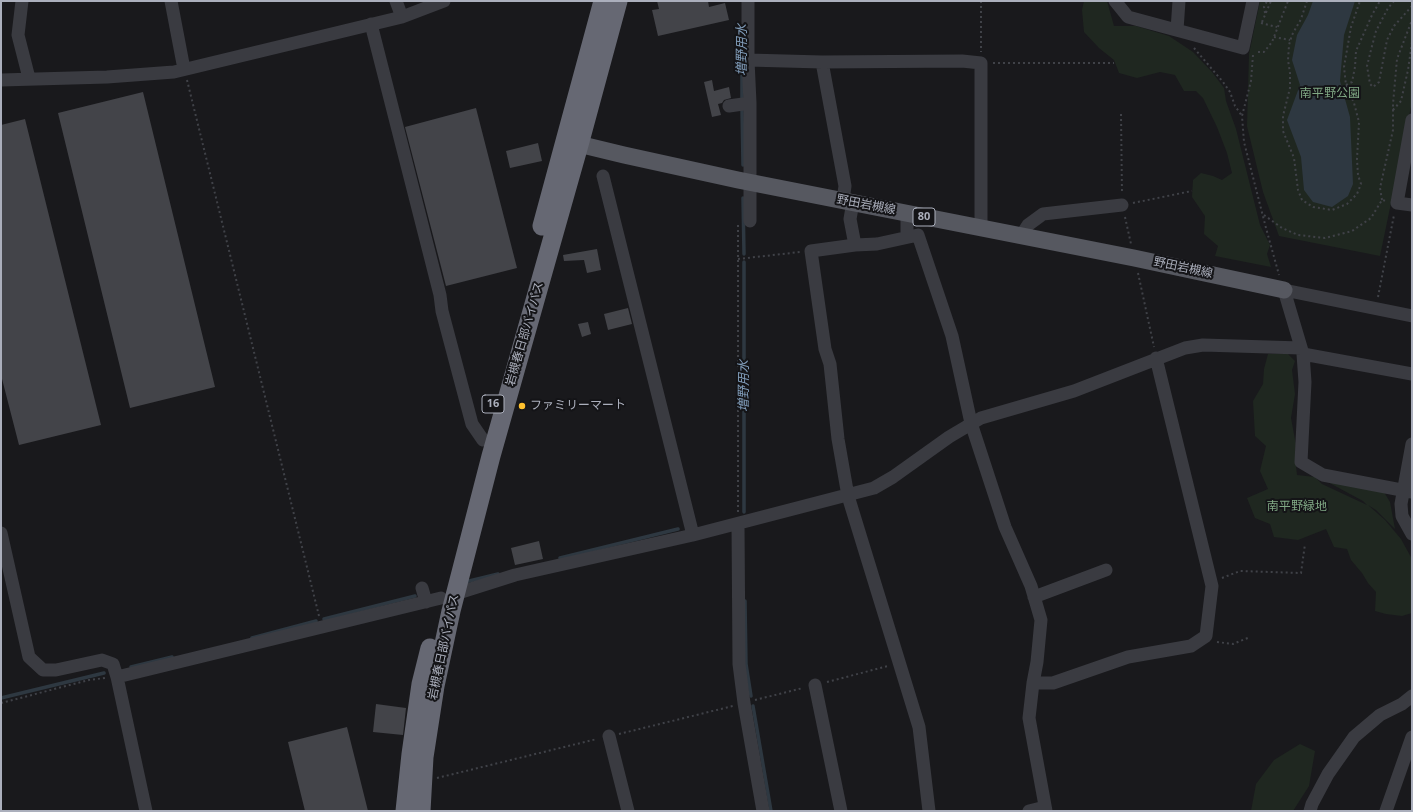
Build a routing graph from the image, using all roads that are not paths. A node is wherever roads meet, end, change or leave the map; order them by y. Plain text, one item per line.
1 (22, 1) edge
2 (171, 1) edge
3 (396, 1) edge
4 (444, 1) edge
5 (603, 1) edge
6 (618, 1) edge
7 (748, 1) edge
8 (1115, 1) edge
9 (1179, 1) edge
10 (1254, 1) edge
11 (402, 17) junction
12 (372, 24) junction
13 (1177, 30) junction
14 (748, 60) junction
15 (822, 62) junction
16 (184, 69) junction
17 (29, 78) junction
18 (1, 80) edge
19 (750, 103) junction
20 (728, 106) dead end
21 (1412, 120) edge
22 (572, 143) junction
23 (603, 176) dead end
24 (750, 182) junction
25 (848, 201) junction
26 (1122, 205) road end
27 (1412, 206) edge
28 (907, 213) junction
29 (744, 220) road end
30 (981, 228) junction
31 (1021, 236) junction
32 (907, 237) junction
33 (855, 246) junction
34 (1284, 290) junction
35 (1412, 316) edge
36 (1302, 351) junction
37 (1156, 358) junction
38 (1412, 374) edge
39 (971, 423) junction
40 (483, 440) junction
41 (1412, 444) edge
42 (1408, 491) edge
43 (848, 496) junction
44 (738, 524) junction
45 (1, 533) edge
46 (1412, 534) edge
47 (693, 535) junction
48 (1106, 570) dead end
49 (422, 588) dead end
50 (1034, 597) junction
51 (441, 598) junction
52 (117, 677) junction
53 (1033, 684) junction
54 (815, 685) dead end
55 (1412, 696) edge
56 (609, 736) road end
57 (1412, 737) edge
58 (1046, 809) edge
59 (146, 811) edge
60 (405, 811) edge
61 (421, 811) edge
62 (628, 811) edge
63 (763, 811) edge
64 (841, 811) edge
65 (929, 811) edge
66 (1029, 811) edge
67 (1310, 811) edge
68 (1386, 811) edge

1 - 17 street
2 - 16 street
3 - 11 street
4 - 11 street
5 - 22 highway, 岩槻春日部バイパス / 16
6 - 22 highway, 岩槻春日部バイパス / 16
7 - 14 street
8 - 13 street
9 - 13 street
10 - 13 street
11 - 12 street
12 - 16 street
12 - 40 street
14 - 15 street
14 - 19 street
15 - 25 street
15 - 30 street
16 - 17 street
17 - 18 street
19 - 20 street
19 - 24 street
21 - 27 street
22 - 24 main road, 野田岩槻線 / 80
22 - 40 highway, 岩槻春日部バイパス / 16
22 - 51 highway, 岩槻春日部バイパス / 16
23 - 47 street
24 - 25 main road, 野田岩槻線 / 80
24 - 29 street
25 - 28 main road, 野田岩槻線 / 80
25 - 33 street
26 - 31 street
28 - 30 main road, 野田岩槻線 / 80
28 - 32 street
30 - 31 main road, 野田岩槻線 / 80
31 - 34 main road, 野田岩槻線 / 80
32 - 33 street
32 - 39 street
33 - 43 street
34 - 35 street
34 - 36 street
36 - 37 street
36 - 38 street
36 - 42 street
37 - 39 street
37 - 53 street
39 - 43 street
39 - 50 street
40 - 51 highway, 岩槻春日部バイパス / 16
41 - 42 street
42 - 46 street
43 - 44 street
43 - 65 street
44 - 47 street
44 - 63 street
45 - 52 street
47 - 51 street
48 - 50 street
49 - 51 street
50 - 53 street
51 - 52 street
51 - 60 highway, 岩槻春日部バイパス / 16
51 - 61 highway, 岩槻春日部バイパス / 16
52 - 59 street
53 - 58 street
54 - 64 street
55 - 67 street
56 - 62 street
57 - 68 street
58 - 66 street

